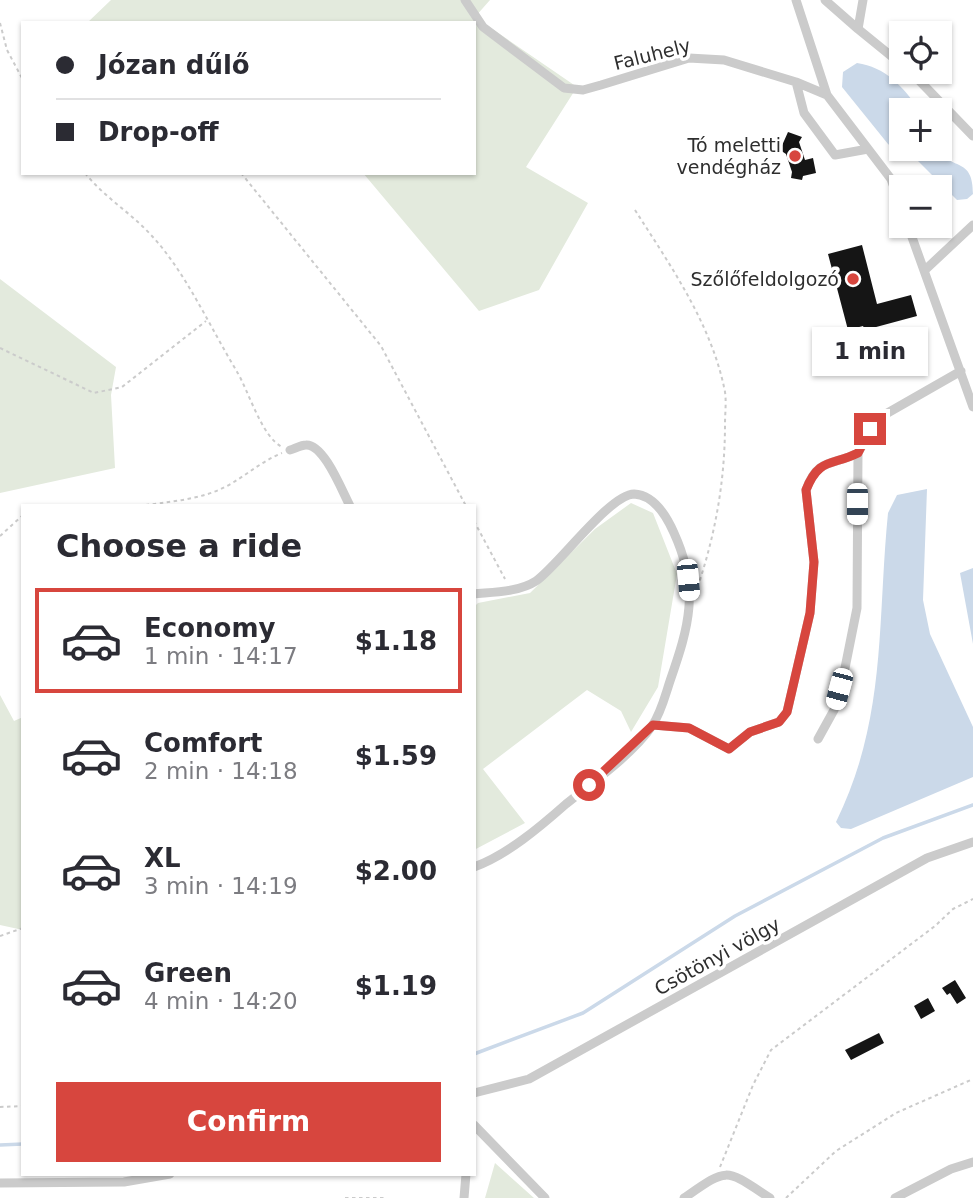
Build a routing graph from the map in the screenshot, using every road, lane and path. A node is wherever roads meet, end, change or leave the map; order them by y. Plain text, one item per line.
1 (465, 0) edge
2 (796, 0) edge
3 (825, 0) edge
4 (863, 0) edge
5 (0, 23) edge
6 (858, 29) junction
7 (889, 54) edge
8 (21, 76) edge
9 (796, 82) junction
10 (923, 84) edge
11 (827, 95) junction
12 (973, 136) edge
13 (868, 149) junction
14 (87, 175) edge
15 (243, 175) edge
16 (889, 177) edge
17 (635, 210) dead end
18 (973, 225) edge
19 (913, 238) edge
20 (925, 270) junction
21 (206, 321) junction
22 (0, 348) edge
23 (961, 371) junction
24 (973, 407) edge
25 (290, 450) junction
26 (858, 453) junction
27 (152, 504) edge
28 (349, 504) edge
29 (465, 504) edge
30 (21, 517) edge
31 (476, 525) edge
32 (0, 536) edge
33 (699, 585) dead end
34 (510, 590) junction
35 (476, 594) edge
36 (653, 725) junction
37 (818, 739) dead end
38 (973, 842) edge
39 (476, 866) edge
40 (973, 899) edge
41 (21, 929) edge
42 (0, 936) edge
43 (973, 1079) edge
44 (476, 1092) edge
45 (21, 1106) edge
46 (0, 1107) edge
47 (476, 1127) edge
48 (973, 1162) edge
49 (717, 1175) junction
50 (158, 1176) edge
51 (466, 1176) edge
52 (0, 1183) edge
53 (345, 1198) edge
54 (386, 1198) edge
55 (464, 1198) edge
56 (545, 1198) edge
57 (684, 1198) edge
58 (770, 1198) edge
59 (786, 1198) edge
60 (895, 1198) edge

1 - 9 street, Faluhely
2 - 11 street
3 - 6 street
4 - 6 street
5 - 8 path
6 - 7 street
9 - 11 street, Faluhely
9 - 13 street
10 - 12 street
11 - 13 street
13 - 16 street
14 - 21 path
15 - 29 path
17 - 33 path
18 - 20 street
19 - 20 street
20 - 23 street
21 - 22 path
21 - 25 path
23 - 24 street
23 - 26 street
25 - 27 path
25 - 28 street
26 - 36 street
26 - 37 street
30 - 32 path
31 - 34 path
34 - 35 street
34 - 36 street
36 - 39 street
38 - 44 street, Csötönyi völgy
40 - 49 path
41 - 42 path
43 - 59 path
45 - 46 path
47 - 56 street
48 - 60 street
49 - 57 street
49 - 58 street
50 - 52 street
51 - 55 street
53 - 54 path

